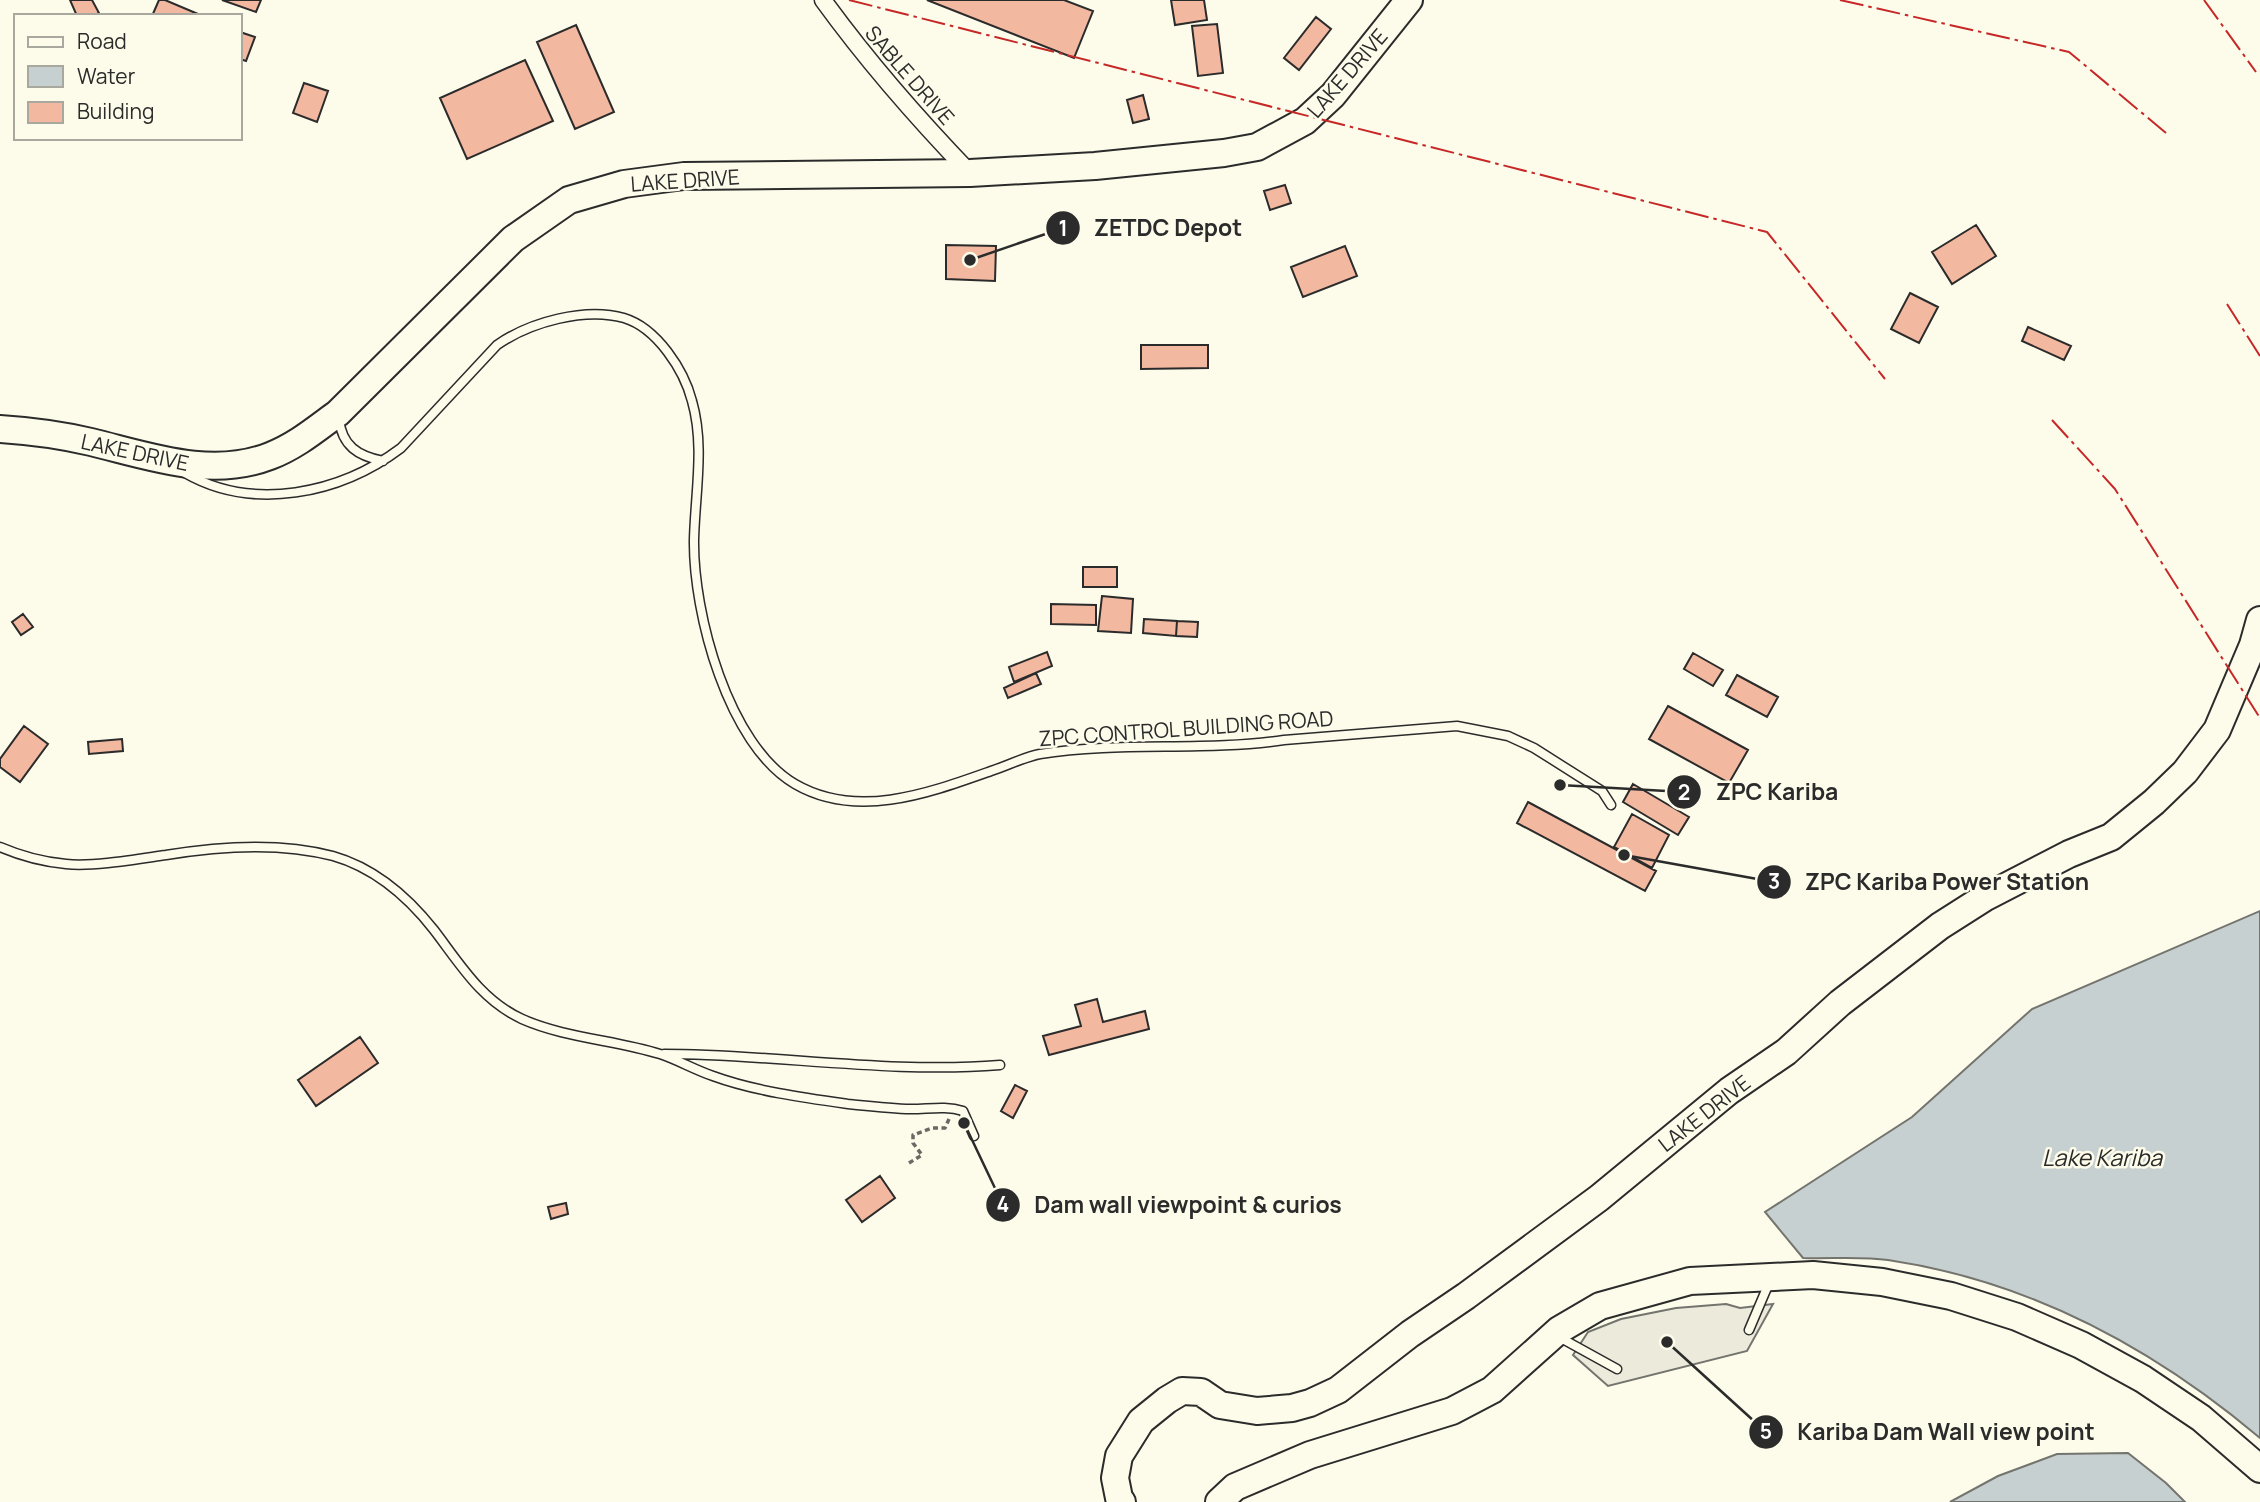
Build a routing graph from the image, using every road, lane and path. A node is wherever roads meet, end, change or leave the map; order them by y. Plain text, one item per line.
1 (823, 0) edge
2 (1409, 0) edge
3 (970, 173) junction
4 (338, 413) junction
5 (0, 429) edge
6 (164, 461) junction
7 (384, 461) junction
8 (2260, 620) edge
9 (1611, 805) dead end
10 (0, 847) edge
11 (660, 1054) junction
12 (1000, 1065) dead end
13 (963, 1111) junction
14 (974, 1136) dead end
15 (909, 1163) dead end
16 (1771, 1277) junction
17 (1748, 1330) dead end
18 (1555, 1335) junction
19 (1617, 1369) dead end
20 (2260, 1469) edge
21 (1122, 1502) edge
22 (1219, 1502) edge

1 - 3 street, SABLE DRIVE
2 - 3 main road, LAKE DRIVE
3 - 4 main road, LAKE DRIVE
4 - 6 main road, LAKE DRIVE
4 - 7 lane
5 - 6 main road, LAKE DRIVE
6 - 7 lane, ZPC CONTROL BUILDING ROAD
7 - 9 lane, ZPC CONTROL BUILDING ROAD
8 - 21 main road, LAKE DRIVE
10 - 11 lane
11 - 12 lane
11 - 13 lane
13 - 14 lane
13 - 15 path
16 - 17 lane
16 - 18 main road
16 - 20 main road
18 - 19 lane
18 - 22 main road

